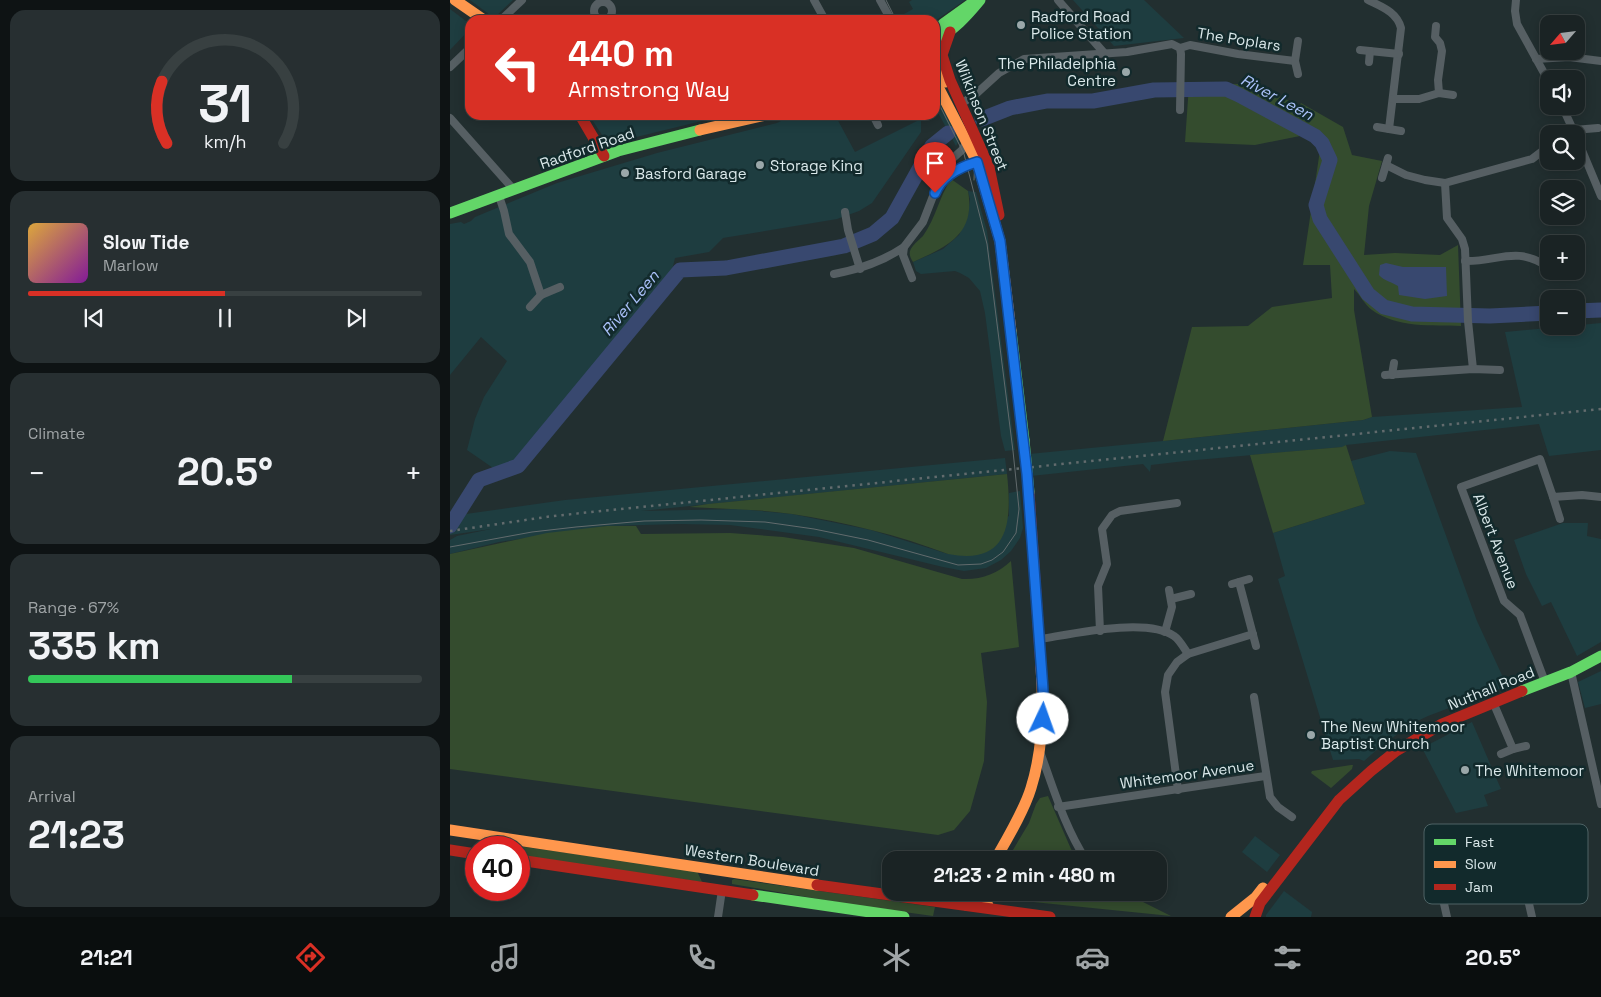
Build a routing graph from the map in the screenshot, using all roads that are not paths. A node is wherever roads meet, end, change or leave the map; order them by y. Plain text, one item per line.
1 (456, 0) edge
2 (522, 0) edge
3 (814, 0) edge
4 (880, 0) edge
5 (978, 0) edge
6 (1058, 0) edge
7 (1368, 0) edge
8 (1516, 0) edge
9 (477, 15) edge
10 (506, 15) edge
11 (822, 15) edge
12 (888, 15) edge
13 (1436, 26) dead end
14 (940, 39) edge
15 (1298, 41) dead end
16 (940, 47) edge
17 (940, 48) edge
18 (1180, 48) junction
19 (1360, 50) dead end
20 (1370, 51) junction
21 (465, 53) edge
22 (1105, 54) junction
23 (1399, 54) junction
24 (1536, 59) junction
25 (1295, 61) junction
26 (1601, 61) edge
27 (1369, 62) dead end
28 (450, 67) edge
29 (1542, 70) edge
30 (1298, 74) dead end
31 (940, 91) edge
32 (1439, 93) junction
33 (1453, 95) dead end
34 (1393, 99) junction
35 (961, 104) junction
36 (1180, 110) dead end
37 (450, 118) edge
38 (584, 120) edge
39 (744, 120) edge
40 (876, 120) edge
41 (878, 125) dead end
42 (1377, 127) dead end
43 (1598, 128) dead end
44 (1390, 129) junction
45 (1401, 131) dead end
46 (1585, 131) edge
47 (976, 137) junction
48 (966, 143) junction
49 (1540, 153) edge
50 (604, 156) junction
51 (1585, 159) edge
52 (976, 160) junction
53 (1382, 178) dead end
54 (939, 182) junction
55 (1445, 183) junction
56 (514, 190) junction
57 (499, 196) junction
58 (1601, 196) edge
59 (845, 212) dead end
60 (450, 213) edge
61 (1000, 241) junction
62 (904, 247) junction
63 (1538, 260) edge
64 (1465, 261) junction
65 (860, 269) junction
66 (834, 274) dead end
67 (912, 278) dead end
68 (560, 287) dead end
69 (540, 295) junction
70 (530, 307) dead end
71 (1394, 363) dead end
72 (1473, 369) junction
73 (1500, 370) dead end
74 (1553, 497) junction
75 (1601, 497) edge
76 (1177, 503) dead end
77 (1560, 519) dead end
78 (1249, 579) dead end
79 (1168, 590) dead end
80 (1191, 594) dead end
81 (1171, 599) junction
82 (1100, 631) junction
83 (1165, 632) junction
84 (1253, 634) junction
85 (1040, 639) junction
86 (1256, 646) dead end
87 (1188, 654) junction
88 (1601, 656) edge
89 (1571, 672) junction
90 (1546, 682) junction
91 (1254, 696) dead end
92 (1493, 702) junction
93 (1258, 722) junction
94 (1248, 723) dead end
95 (1526, 746) dead end
96 (1513, 749) junction
97 (1039, 750) junction
98 (1501, 754) dead end
99 (1265, 776) junction
100 (1178, 790) junction
101 (1601, 804) edge
102 (1058, 807) junction
103 (1292, 817) dead end
104 (450, 830) edge
105 (477, 836) edge
106 (1310, 836) junction
107 (530, 846) edge
108 (450, 850) edge
109 (1000, 851) edge
110 (1080, 851) edge
111 (465, 852) edge
112 (530, 862) edge
113 (726, 870) junction
114 (722, 890) junction
115 (967, 901) edge
116 (1260, 903) junction
117 (1444, 904) edge
118 (1529, 904) edge
119 (966, 905) junction
120 (986, 912) edge
121 (718, 917) edge
122 (904, 917) edge
123 (1050, 917) edge
124 (1231, 917) edge
125 (1255, 917) edge
126 (1260, 917) edge
127 (1447, 917) edge
128 (1532, 917) edge

1 - 9 main road
2 - 10 street
3 - 11 street
4 - 12 street
5 - 14 main road
6 - 22 street
7 - 23 street
8 - 24 street
13 - 32 street
15 - 25 street, The Poplars
16 - 52 main road
17 - 35 main road, Wilkinson Street
18 - 22 street, The Poplars
18 - 25 street, The Poplars
18 - 36 street
19 - 20 street
20 - 23 street
20 - 27 street
21 - 28 street
22 - 35 street, The Poplars
23 - 34 street
24 - 26 street
24 - 29 street
25 - 30 street, The Poplars
31 - 48 main road, Wilkinson Street
32 - 33 street
32 - 34 street
34 - 44 street
35 - 47 main road, Wilkinson Street
37 - 56 street
38 - 50 main road
39 - 50 main road, Radford Road
40 - 41 street
42 - 44 street
43 - 46 street
44 - 45 street
47 - 52 street
47 - 61 main road, Wilkinson Street
48 - 52 main road, Wilkinson Street
48 - 54 street
49 - 55 street
50 - 56 main road, Radford Road
51 - 58 street
52 - 54 street
52 - 61 main road, Wilkinson Street
53 - 55 street
54 - 62 street
55 - 64 street
56 - 57 main road, Radford Road
57 - 60 main road, Radford Road
57 - 69 street
59 - 65 street
61 - 85 main road, Wilkinson Street, bridge
62 - 65 street
62 - 67 street
63 - 64 street
64 - 72 street
65 - 66 street
68 - 69 street
69 - 70 street
71 - 72 street
72 - 73 street
74 - 75 street
74 - 77 street
74 - 90 street, Albert Avenue
76 - 82 street
78 - 84 street
79 - 81 street
80 - 81 street
81 - 83 street
82 - 83 street
82 - 85 street
83 - 87 street
84 - 86 street
84 - 87 street
85 - 97 main road, Wilkinson Street
87 - 100 street
88 - 89 main road, Nuthall Road
89 - 90 main road, Nuthall Road
89 - 101 street
90 - 92 main road, Nuthall Road
91 - 93 street, Whitemoor Avenue
92 - 96 street
92 - 106 main road, Nuthall Road
93 - 94 street
93 - 99 street, Whitemoor Avenue
95 - 96 street
96 - 98 street
97 - 102 street
97 - 109 main road, Wilkinson Street
99 - 100 street, Whitemoor Avenue
99 - 103 street
100 - 102 street, Whitemoor Avenue
102 - 110 street
104 - 105 main road, Western Boulevard
106 - 116 main road, Nuthall Road
106 - 124 main road, Nuthall Road
107 - 113 main road, Western Boulevard
108 - 111 main road
112 - 114 main road
113 - 114 main road
113 - 119 main road, Western Boulevard
114 - 121 street
114 - 122 main road
115 - 119 main road
116 - 125 main road, Nuthall Road
116 - 126 main road
117 - 127 street
118 - 128 street
119 - 120 main road
120 - 123 main road

